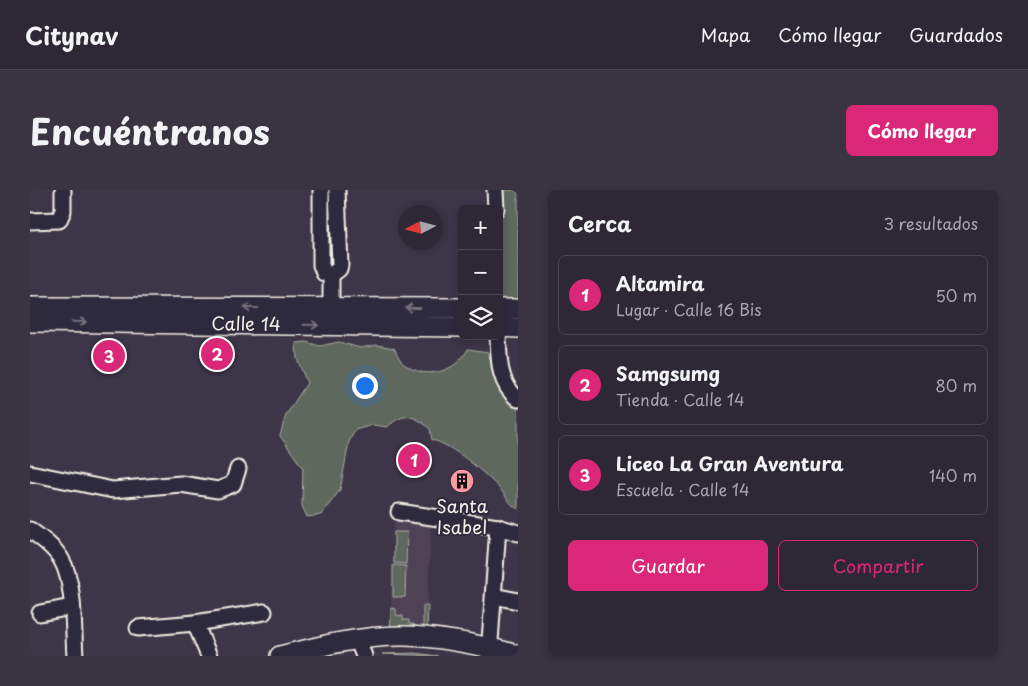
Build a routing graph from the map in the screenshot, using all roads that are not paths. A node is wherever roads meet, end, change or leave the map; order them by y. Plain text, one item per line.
1 (64, 190) edge
2 (320, 190) edge
3 (337, 190) edge
4 (496, 190) edge
5 (496, 205) edge
6 (30, 221) edge
7 (331, 275) junction
8 (30, 307) edge
9 (331, 308) junction
10 (458, 308) edge
11 (503, 308) edge
12 (518, 309) edge
13 (30, 322) edge
14 (458, 327) edge
15 (503, 327) edge
16 (518, 328) edge
17 (498, 340) edge
18 (518, 399) edge
19 (238, 469) dead end
20 (30, 473) edge
21 (399, 512) dead end
22 (498, 527) junction
23 (30, 530) edge
24 (518, 534) edge
25 (494, 596) junction
26 (518, 602) edge
27 (72, 607) junction
28 (264, 612) dead end
29 (40, 613) dead end
30 (195, 623) junction
31 (138, 628) dead end
32 (361, 648) edge
33 (490, 652) edge
34 (518, 655) edge
35 (75, 656) edge
36 (209, 656) edge
37 (280, 656) edge

1 - 6 street
2 - 7 street
3 - 7 street
4 - 5 street
7 - 9 street
9 -> 8 main road, Calle 14
10 -> 9 main road, Calle 14
11 - 12 main road
13 -> 14 main road, Calle 14
15 - 16 main road
17 - 18 street
19 - 20 street
21 - 22 street
22 - 24 street
22 - 25 street
23 - 27 street
25 - 26 street
25 - 33 street
27 - 29 street
27 - 35 street
28 - 30 street
30 - 31 street
30 - 36 street
32 - 33 main road
32 - 37 main road
33 - 34 main road

